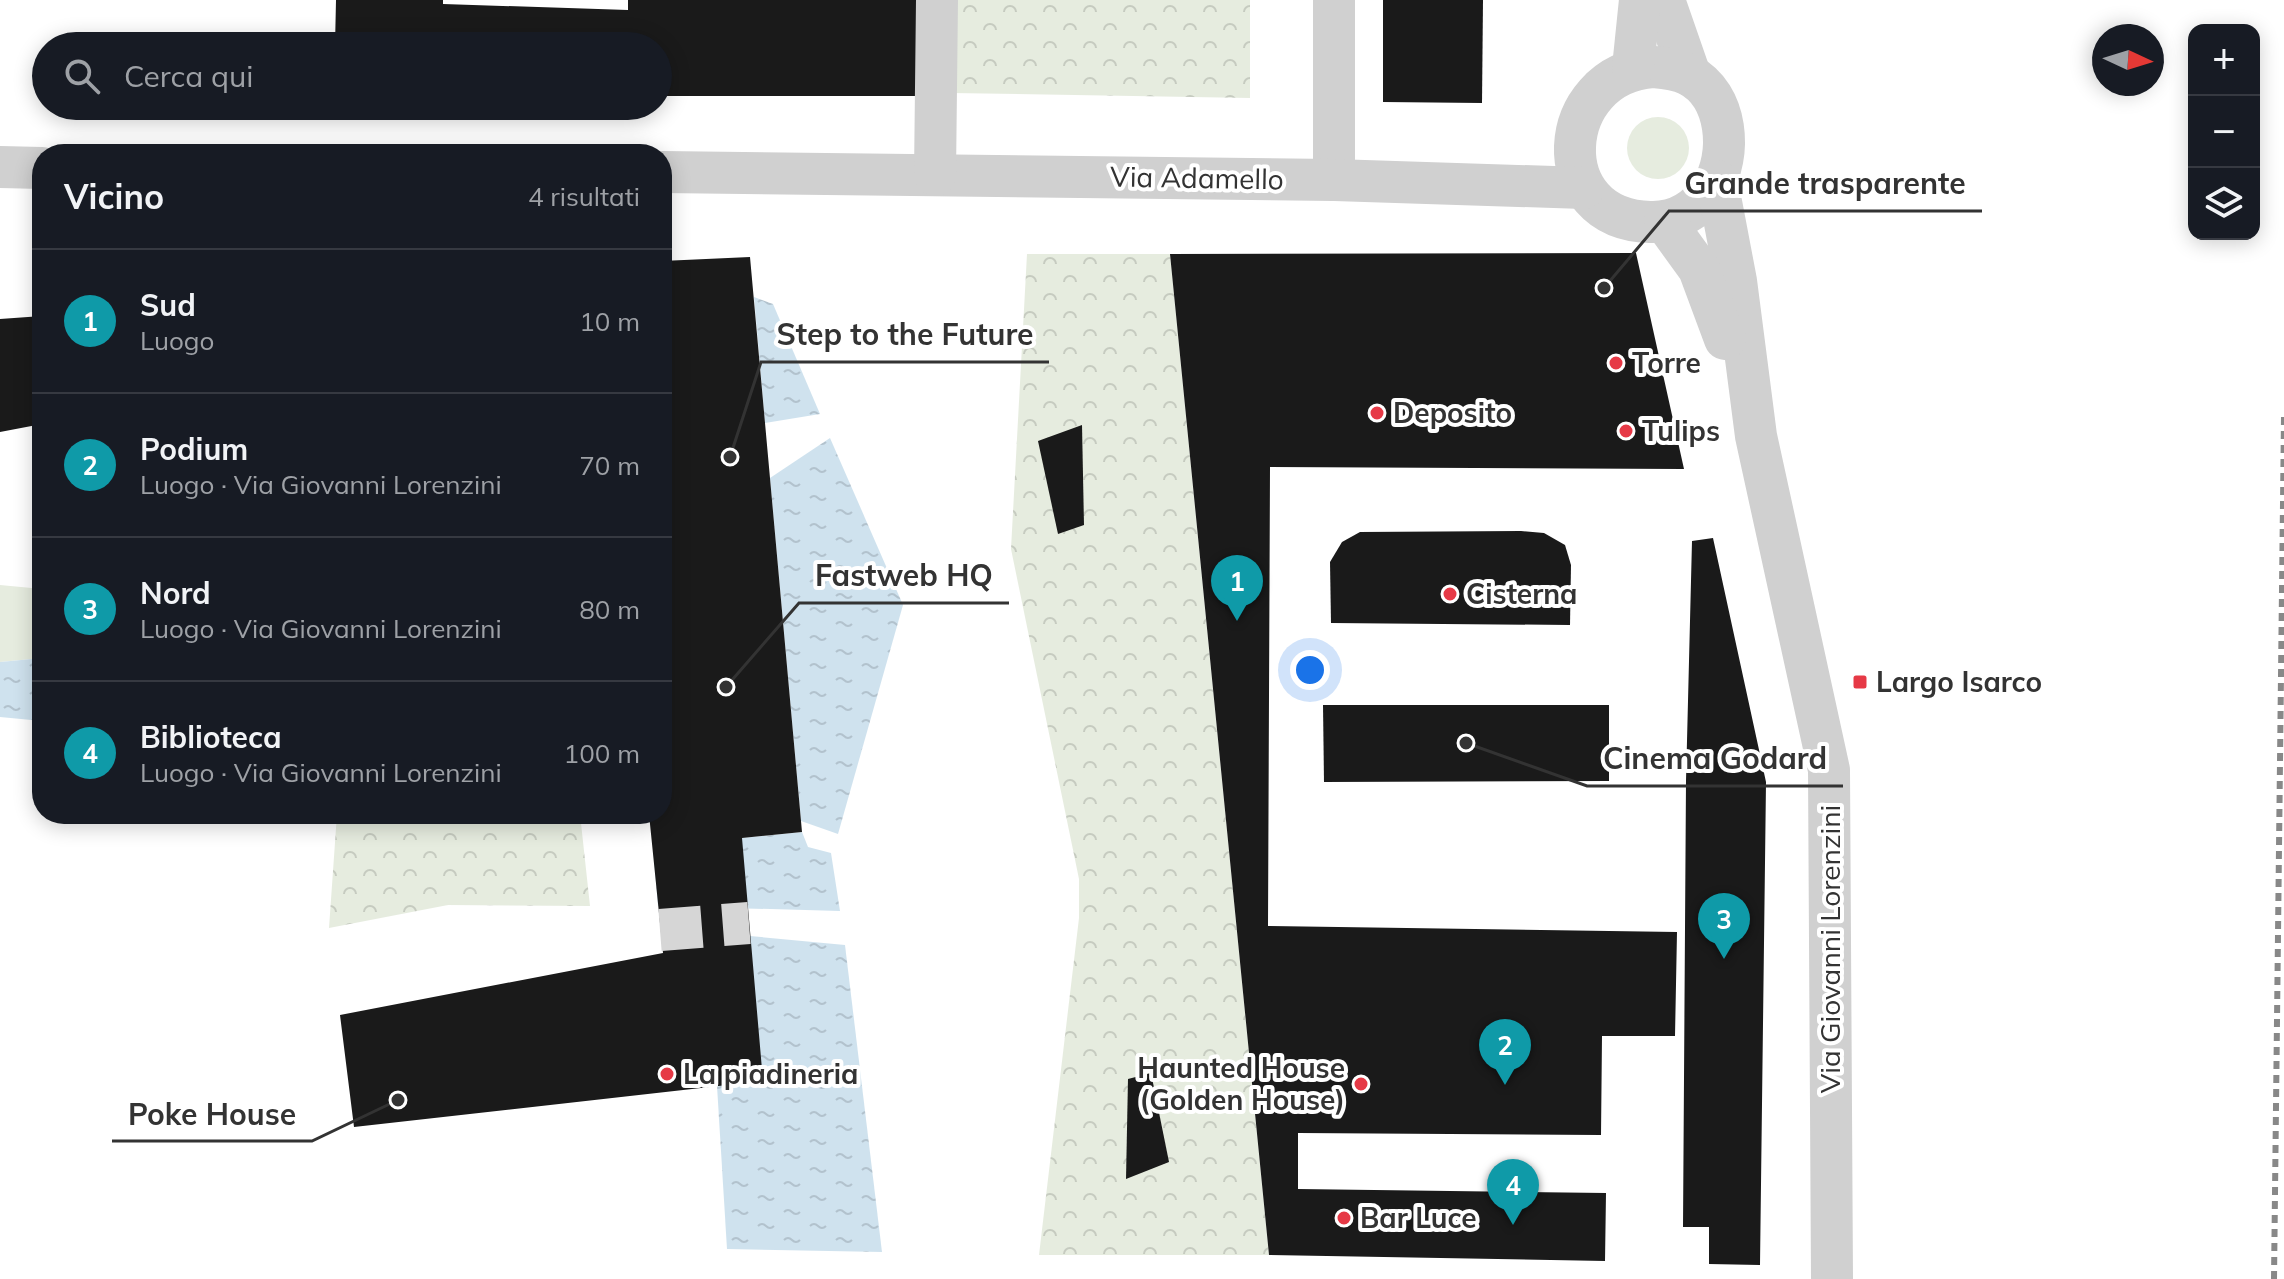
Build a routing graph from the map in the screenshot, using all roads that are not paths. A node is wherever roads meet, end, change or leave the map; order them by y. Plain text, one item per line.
1 (937, 0) edge
2 (1334, 0) edge
3 (1640, 0) edge
4 (1664, 0) edge
5 (1633, 68) junction
6 (1690, 75) junction
7 (1575, 139) junction
8 (0, 167) edge
9 (32, 168) edge
10 (672, 172) edge
11 (935, 175) junction
12 (1334, 180) junction
13 (1717, 181) junction
14 (1460, 182) junction
15 (1584, 188) junction
16 (1665, 222) junction
17 (1756, 436) junction
18 (1832, 1279) edge

1 - 11 street
2 - 12 street
3 - 5 street
4 - 6 street, Via Giovanni Lorenzini
5 - 6 street
5 - 7 street
6 - 13 street, Via Giovanni Lorenzini
7 - 14 street
7 - 15 street
8 - 9 street
10 - 11 street, Via Adamello
11 - 12 street, Via Adamello
12 - 14 street, Via Adamello
13 - 16 street
13 - 17 street, Via Giovanni Lorenzini
14 - 15 street
15 - 16 street
16 - 17 street, Via Giovanni Lorenzini
17 - 18 street, Via Giovanni Lorenzini

